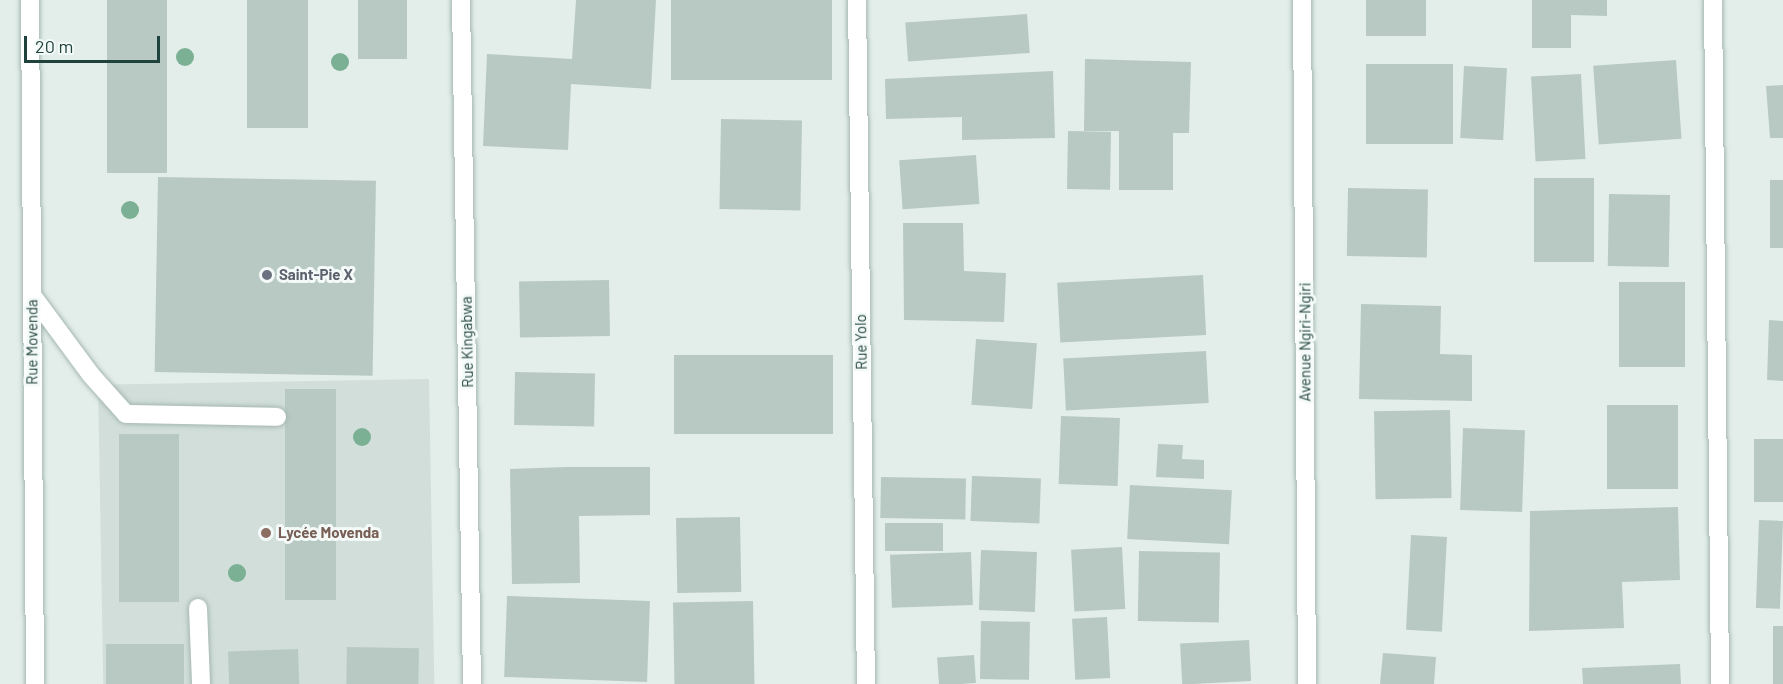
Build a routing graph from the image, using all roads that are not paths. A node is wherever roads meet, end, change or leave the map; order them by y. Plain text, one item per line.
1 (30, 0) edge
2 (461, 0) edge
3 (857, 0) edge
4 (1302, 0) edge
5 (1713, 0) edge
6 (32, 296) junction
7 (277, 417) dead end
8 (198, 608) dead end
9 (35, 684) edge
10 (201, 684) edge
11 (472, 684) edge
12 (866, 684) edge
13 (1307, 684) edge
14 (1720, 684) edge

1 - 6 street, Rue Movenda
2 - 11 street, Rue Kingabwa
3 - 12 street, Rue Yolo
4 - 13 street, Avenue Ngiri-Ngiri
5 - 14 street
6 - 7 street
6 - 9 street, Rue Movenda
8 - 10 street

